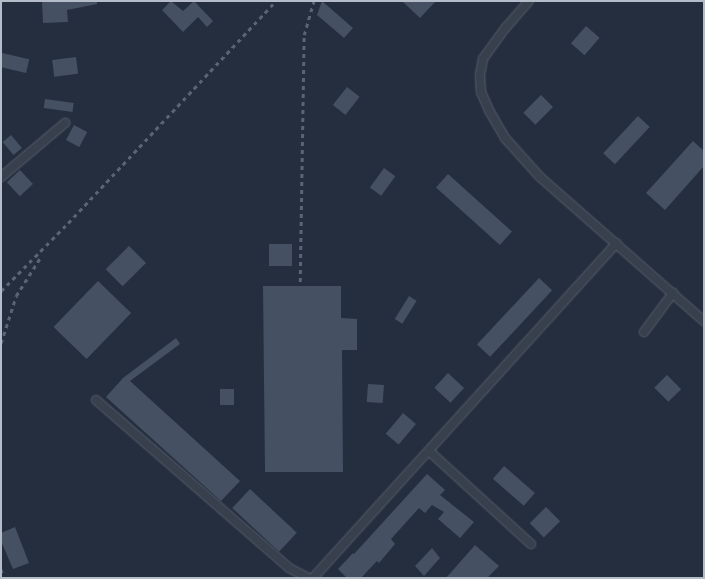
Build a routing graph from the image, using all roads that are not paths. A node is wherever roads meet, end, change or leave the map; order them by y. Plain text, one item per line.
1 (529, 1) edge
2 (65, 123) dead end
3 (1, 177) edge
4 (617, 243) junction
5 (673, 293) junction
6 (704, 321) edge
7 (644, 332) dead end
8 (96, 400) dead end
9 (429, 451) junction
10 (531, 544) dead end
11 (309, 578) edge
12 (313, 578) edge

1 - 4 street
2 - 3 street
4 - 5 street
4 - 9 street
5 - 6 street
5 - 7 street
8 - 11 street
9 - 10 street
9 - 12 street

